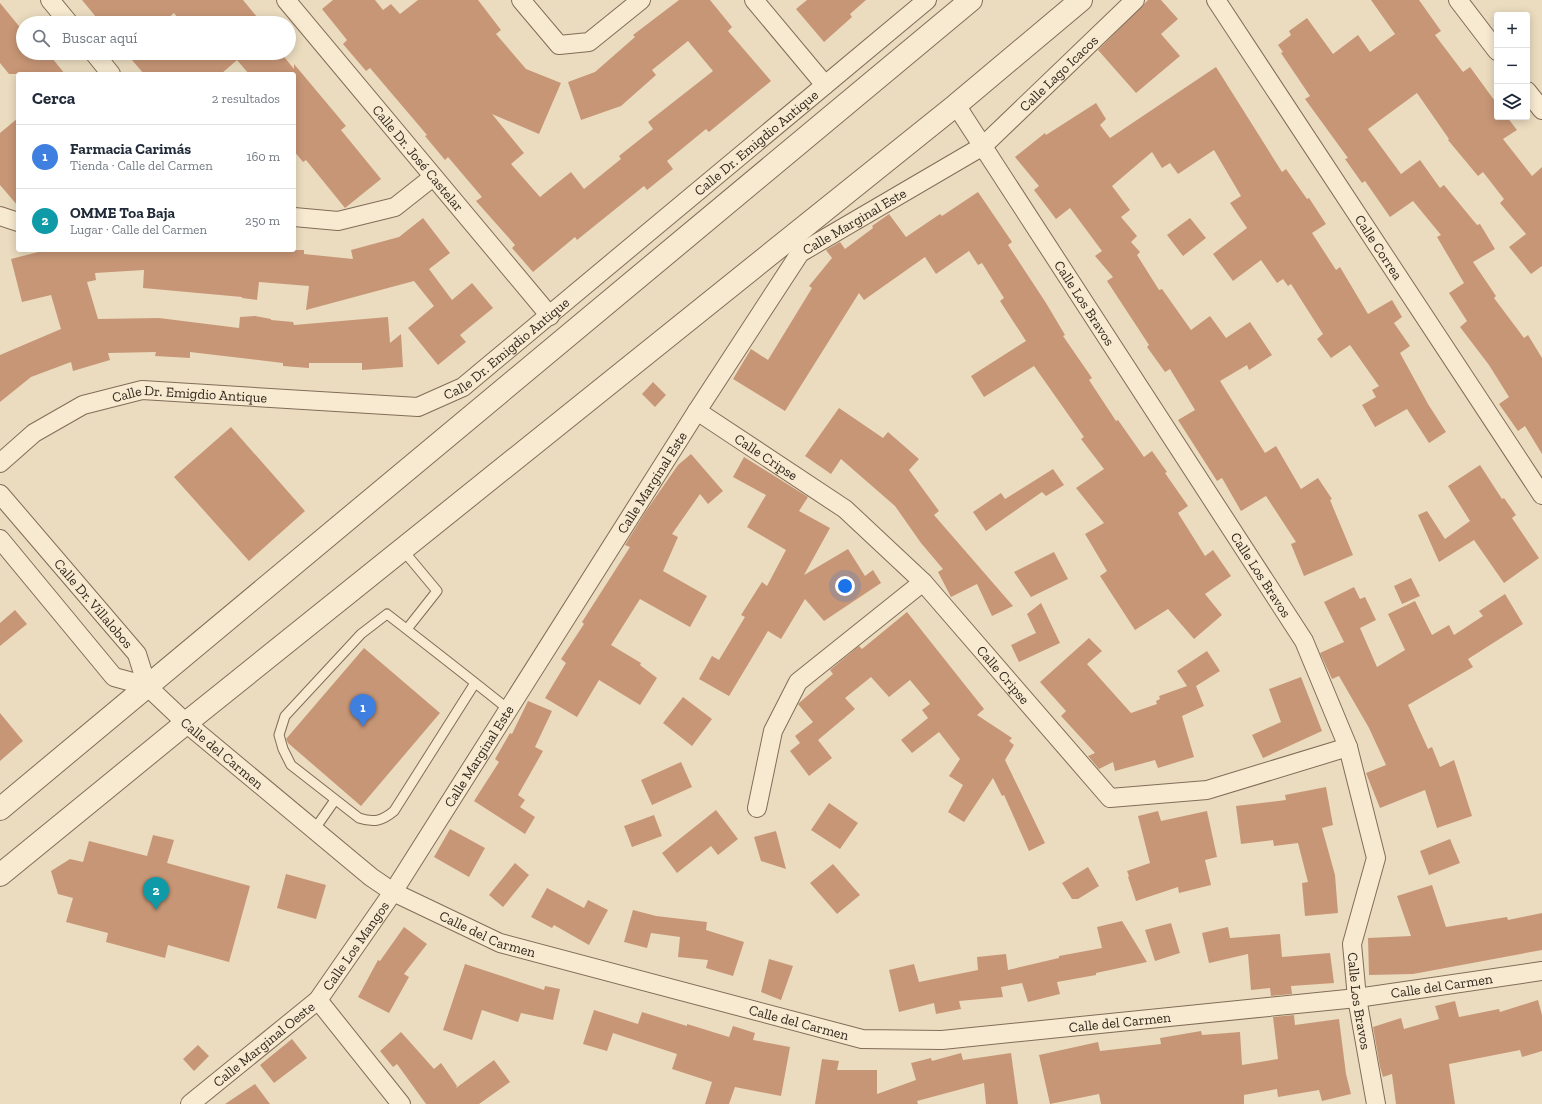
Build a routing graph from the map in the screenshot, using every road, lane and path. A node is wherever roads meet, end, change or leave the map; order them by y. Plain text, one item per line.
1 (50, 0) edge
2 (286, 0) edge
3 (522, 0) edge
4 (641, 0) edge
5 (754, 0) edge
6 (927, 0) edge
7 (971, 0) edge
8 (1081, 0) edge
9 (1135, 0) edge
10 (1216, 0) edge
11 (1458, 0) edge
12 (63, 16) edge
13 (1495, 48) edge
14 (100, 60) edge
15 (109, 72) edge
16 (825, 85) junction
17 (1530, 95) edge
18 (956, 104) junction
19 (1542, 110) edge
20 (983, 146) junction
21 (433, 177) junction
22 (0, 216) edge
23 (296, 217) edge
24 (16, 221) edge
25 (550, 316) junction
26 (697, 411) junction
27 (0, 463) edge
28 (0, 494) edge
29 (1542, 495) edge
30 (0, 539) edge
31 (402, 549) junction
32 (923, 582) junction
33 (407, 629) junction
34 (475, 683) junction
35 (147, 686) junction
36 (508, 709) junction
37 (186, 723) junction
38 (1348, 747) junction
39 (335, 800) junction
40 (757, 808) dead end
41 (0, 809) edge
42 (314, 830) junction
43 (0, 875) edge
44 (392, 892) junction
45 (1542, 971) edge
46 (1357, 998) junction
47 (318, 1000) junction
48 (190, 1104) edge
49 (401, 1104) edge
50 (1376, 1104) edge

1 - 12 street
2 - 21 street, Calle Dr. José Castelar
3 - 4 street
5 - 16 street
6 - 16 street, Calle Dr. Emigdio Antique
7 - 35 street
8 - 18 street
9 - 20 street, Calle Lago Icacos
10 - 29 street, Calle Correa
11 - 13 street
14 - 15 street
16 - 25 street, Calle Dr. Emigdio Antique
17 - 19 street
18 - 20 street, Calle Los Bravos
18 - 31 street
20 - 26 street, Calle Marginal Este
20 - 38 street, Calle Los Bravos
21 - 23 street
21 - 25 street, Calle Dr. José Castelar
22 - 24 street
25 - 27 street, Calle Dr. Emigdio Antique
26 - 32 street, Calle Cripse
26 - 36 street, Calle Marginal Este
28 - 35 street, Calle Dr. Villalobos
30 - 35 street
31 - 33 lane
31 - 37 street
32 - 38 street, Calle Cripse
32 - 40 street
33 - 34 lane
33 - 39 lane
34 - 36 lane
34 - 39 lane
35 - 37 street, Calle del Carmen
35 - 41 street
36 - 44 street, Calle Marginal Este
37 - 42 street, Calle del Carmen
37 - 43 street
38 - 46 street, Calle Los Bravos
39 - 42 lane
42 - 44 street, Calle del Carmen
44 - 46 street, Calle del Carmen
44 - 47 street, Calle Los Mangos
45 - 46 street, Calle del Carmen
46 - 50 street, Calle Los Bravos
47 - 48 street, Calle Marginal Oeste
47 - 49 street

